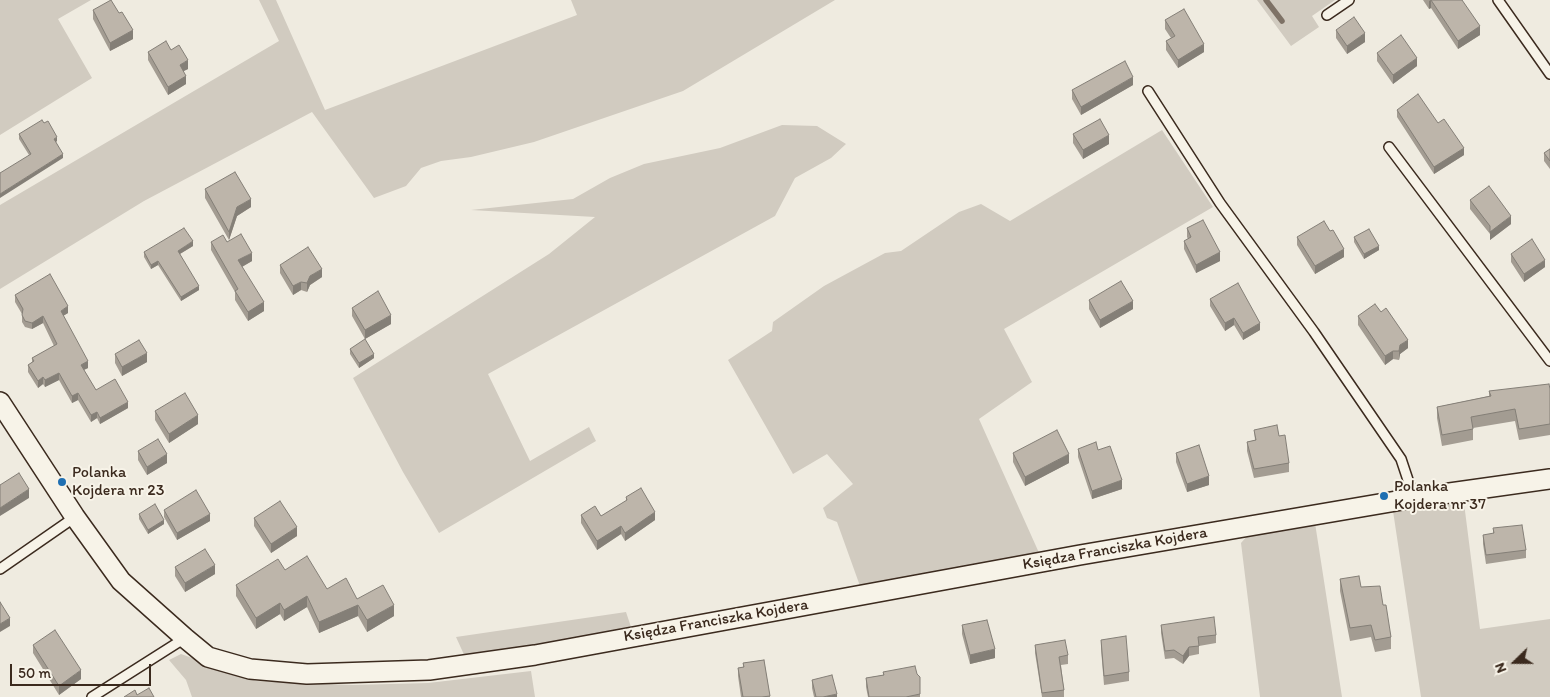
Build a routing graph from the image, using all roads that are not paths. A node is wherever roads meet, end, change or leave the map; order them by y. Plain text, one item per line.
1 (1349, 0) edge
2 (1498, 0) edge
3 (1327, 15) dead end
4 (1550, 74) edge
5 (1148, 91) dead end
6 (1389, 147) dead end
7 (1550, 361) edge
8 (0, 402) edge
9 (1550, 479) edge
10 (1414, 498) junction
11 (75, 516) junction
12 (0, 569) edge
13 (185, 638) junction
14 (92, 697) edge

1 - 3 lane
2 - 4 lane
5 - 10 lane
6 - 7 lane
8 - 11 street, Księdza Franciszka Kojdera
9 - 10 street, Księdza Franciszka Kojdera
10 - 13 street, Księdza Franciszka Kojdera
11 - 12 lane
11 - 13 street, Księdza Franciszka Kojdera
13 - 14 lane

